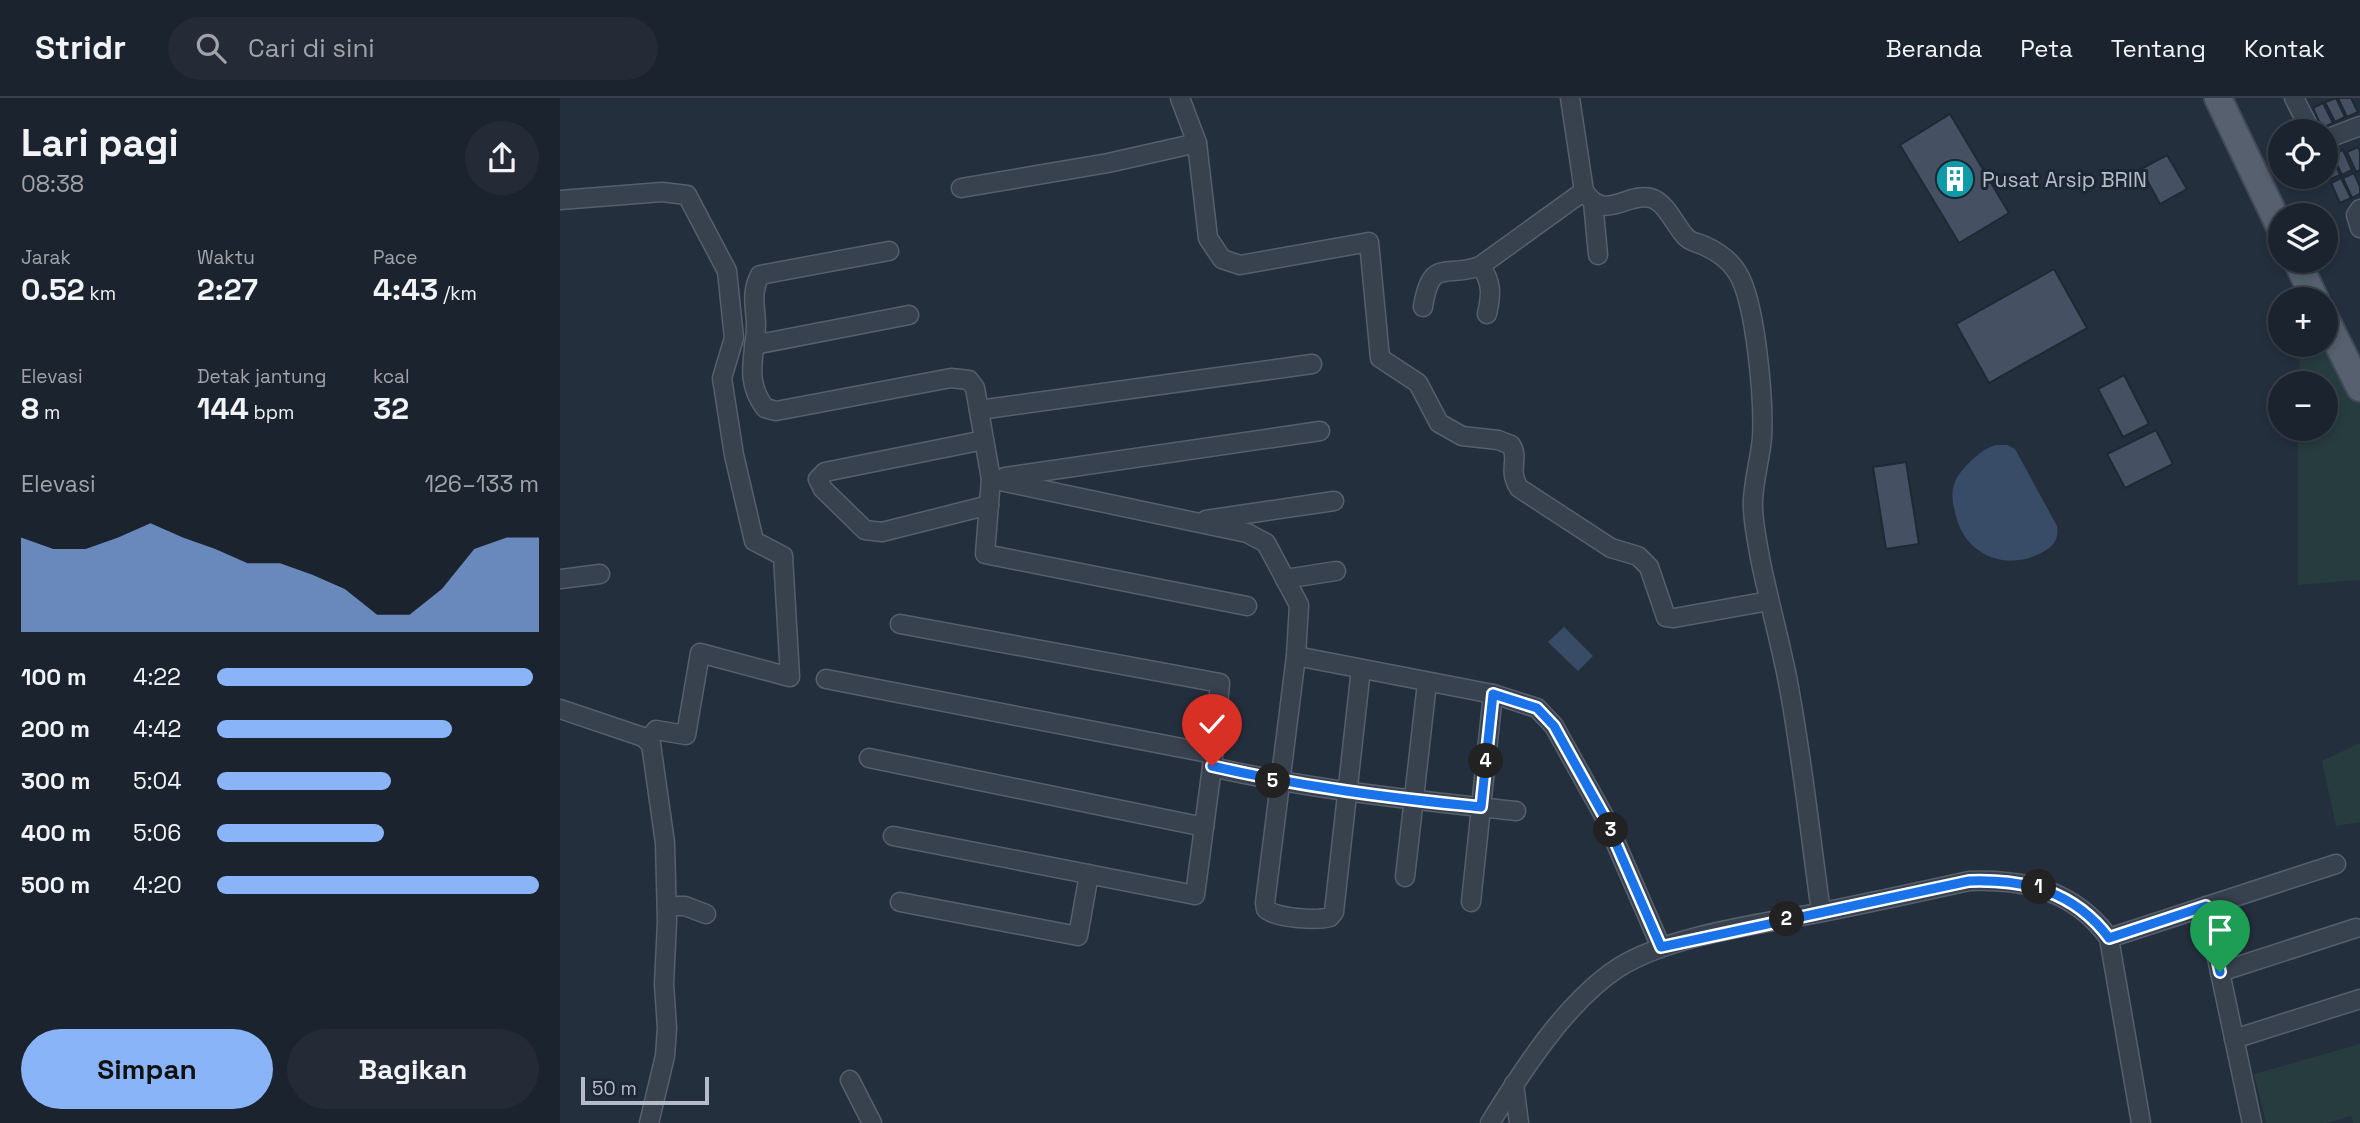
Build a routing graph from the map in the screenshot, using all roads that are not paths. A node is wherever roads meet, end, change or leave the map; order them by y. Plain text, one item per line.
1 (1180, 98) edge
2 (1570, 98) edge
3 (2218, 98) edge
4 (2294, 98) edge
5 (2305, 119) edge
6 (2360, 126) edge
7 (2338, 134) edge
8 (1197, 143) junction
9 (961, 188) dead end
10 (1588, 197) junction
11 (560, 200) edge
12 (2269, 203) edge
13 (2360, 209) edge
14 (2360, 228) edge
15 (889, 251) dead end
16 (1598, 255) dead end
17 (1480, 266) junction
18 (1423, 307) dead end
19 (1487, 314) dead end
20 (909, 316) dead end
21 (2338, 344) edge
22 (754, 345) junction
23 (1312, 364) dead end
24 (2360, 387) edge
25 (979, 410) junction
26 (1320, 431) dead end
27 (984, 440) junction
28 (991, 479) junction
29 (1334, 500) dead end
30 (989, 505) junction
31 (1195, 522) junction
32 (1336, 571) dead end
33 (600, 574) dead end
34 (560, 579) edge
35 (1286, 579) junction
36 (1769, 601) junction
37 (1247, 606) dead end
38 (900, 624) dead end
39 (1296, 656) junction
40 (1361, 668) junction
41 (826, 679) dead end
42 (1427, 683) junction
43 (1493, 694) junction
44 (560, 709) edge
45 (648, 740) junction
46 (869, 758) dead end
47 (1213, 760) junction
48 (1279, 782) junction
49 (1348, 793) junction
50 (1413, 800) junction
51 (1481, 807) junction
52 (1516, 811) dead end
53 (1204, 827) junction
54 (893, 836) dead end
55 (2336, 864) dead end
56 (1089, 874) junction
57 (1405, 877) dead end
58 (900, 902) dead end
59 (1471, 902) dead end
60 (667, 906) junction
61 (2206, 906) junction
62 (1821, 912) junction
63 (706, 914) dead end
64 (2356, 928) dead end
65 (2109, 938) junction
66 (1661, 947) junction
67 (2220, 972) junction
68 (2360, 999) edge
69 (2234, 1039) junction
70 (850, 1080) dead end
71 (1514, 1084) junction
72 (649, 1123) edge
73 (872, 1123) edge
74 (1490, 1123) edge
75 (1519, 1123) edge
76 (2141, 1123) edge
77 (2252, 1123) edge

1 - 8 street
2 - 10 street
3 - 12 main road
4 - 5 street
6 - 7 street
8 - 9 street
8 - 36 street
10 - 16 street
10 - 17 street
10 - 36 street
11 - 45 street
13 - 14 street
15 - 22 street
17 - 18 street
17 - 19 street
20 - 22 street
21 - 24 main road
22 - 25 street
23 - 25 street
25 - 27 street
26 - 28 street
27 - 28 street
27 - 30 street
28 - 30 street
28 - 31 street
29 - 31 street
30 - 37 street
31 - 35 street
32 - 35 street
33 - 34 street
35 - 39 street
36 - 62 street
38 - 47 street
39 - 40 street
39 - 48 street
40 - 42 street
40 - 49 street
41 - 47 street
42 - 43 street
42 - 50 street
43 - 51 street
43 - 66 street
44 - 45 street
45 - 60 street
46 - 53 street
47 - 48 street
47 - 53 street
48 - 49 street
48 - 49 street
49 - 50 street
50 - 51 street
50 - 57 street
51 - 52 street
51 - 59 street
53 - 56 street
54 - 56 street
55 - 61 street
56 - 58 street
60 - 63 street
60 - 72 street
61 - 65 street
61 - 67 street
62 - 65 street
62 - 66 street
64 - 67 street
65 - 76 street
66 - 71 street
67 - 69 street
68 - 69 street
69 - 77 street
70 - 73 street
71 - 74 street
71 - 75 street

